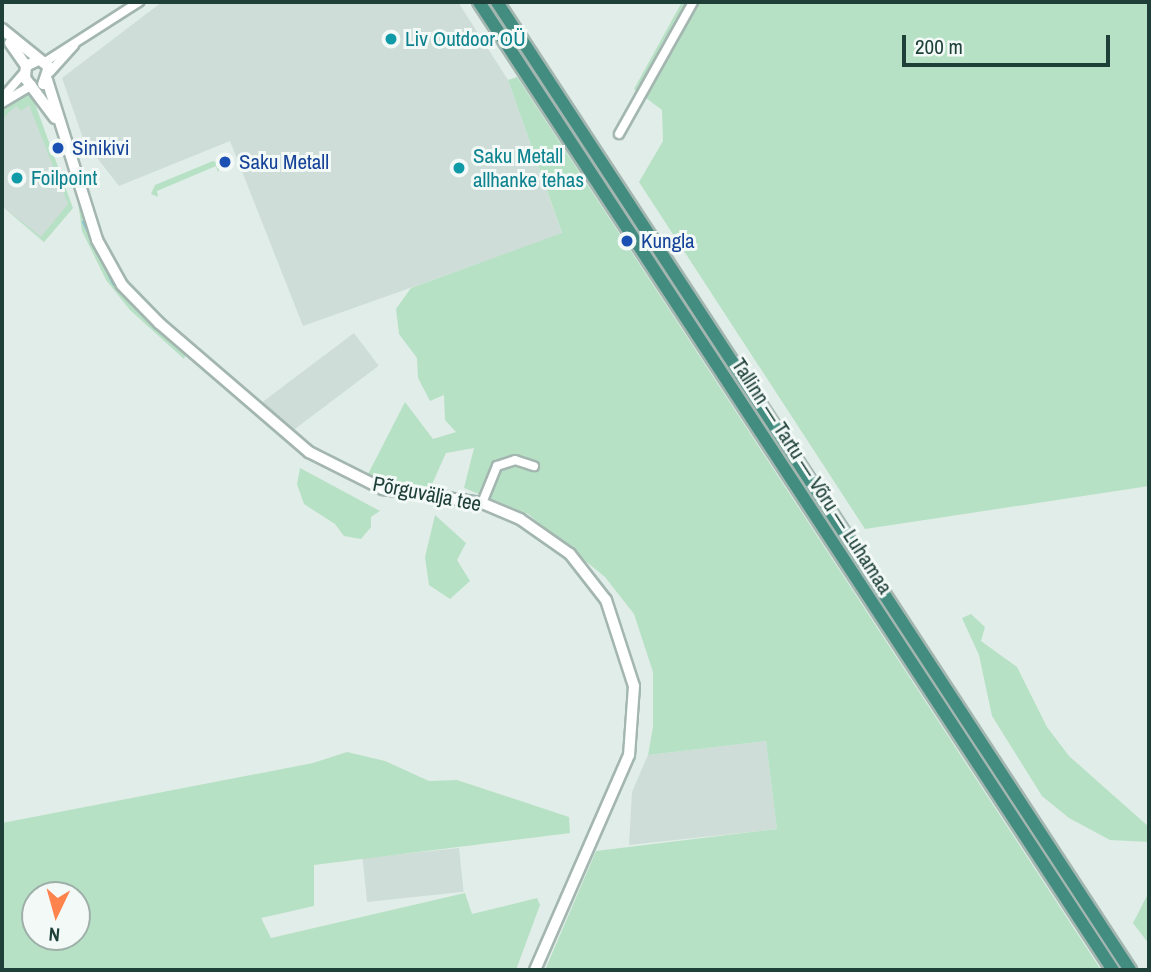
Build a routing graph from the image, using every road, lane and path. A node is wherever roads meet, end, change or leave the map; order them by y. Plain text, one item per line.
1 (139, 2) edge
2 (478, 2) edge
3 (497, 2) edge
4 (693, 2) edge
5 (2, 30) edge
6 (45, 68) junction
7 (25, 69) junction
8 (32, 85) junction
9 (2, 101) edge
10 (619, 134) dead end
11 (67, 146) junction
12 (534, 466) dead end
13 (482, 503) junction
14 (535, 970) edge
15 (1113, 970) edge
16 (1130, 970) edge

1 - 6 street
2 - 15 highway, Tallinn — Tartu — Võru — Luhamaa
3 - 16 highway, Tallinn — Tartu — Võru — Luhamaa
4 - 10 street
5 - 6 street
5 - 7 street
6 - 7 street
6 - 8 street
6 - 11 street, Põrguvälja tee
7 - 8 street, Põrguvälja tee
7 - 9 street
8 - 9 street
8 - 11 street, Põrguvälja tee
11 - 13 street, Põrguvälja tee
12 - 13 street
13 - 14 street, Põrguvälja tee

